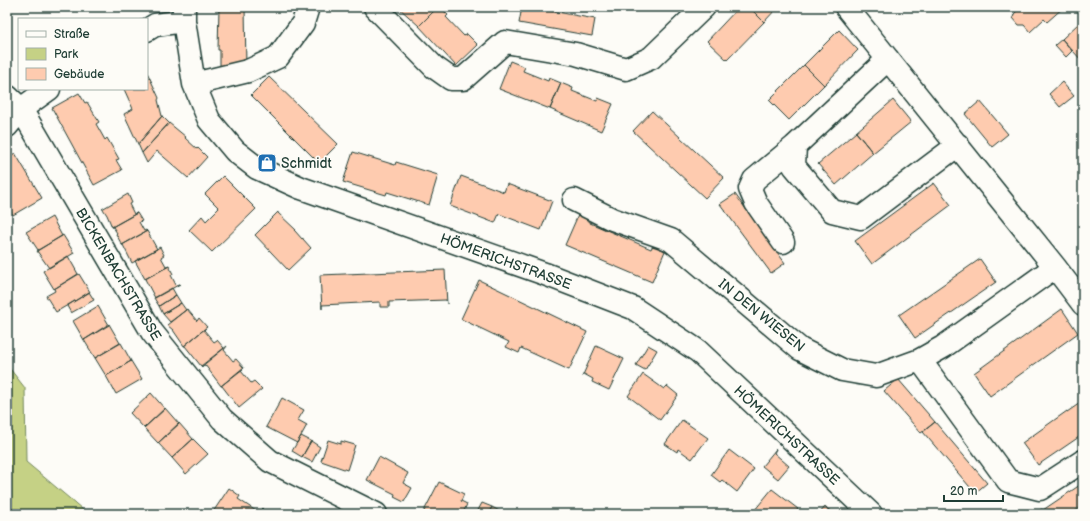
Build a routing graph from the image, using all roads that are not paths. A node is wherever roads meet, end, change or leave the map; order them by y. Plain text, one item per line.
1 (308, 7) edge
2 (375, 7) edge
3 (704, 7) edge
4 (846, 7) edge
5 (184, 14) edge
6 (148, 29) edge
7 (888, 59) junction
8 (194, 84) junction
9 (46, 90) edge
10 (14, 102) edge
11 (7, 126) edge
12 (958, 145) junction
13 (795, 146) junction
14 (574, 200) dead end
15 (783, 242) dead end
16 (1055, 267) junction
17 (1083, 304) edge
18 (920, 360) junction
19 (1083, 461) edge
20 (376, 514) edge
21 (871, 514) edge

1 - 8 street
2 - 3 street
4 - 7 street
5 - 6 street
5 - 8 street, HÖMERICHSTRASSE
7 - 12 street
7 - 13 street
8 - 21 street, HÖMERICHSTRASSE
9 - 10 street
10 - 11 street
10 - 20 street, BICKENBACHSTRASSE
12 - 13 street
12 - 16 street
13 - 15 street
14 - 18 street, IN DEN WIESEN
16 - 17 street
16 - 18 street, IN DEN WIESEN
18 - 19 street

